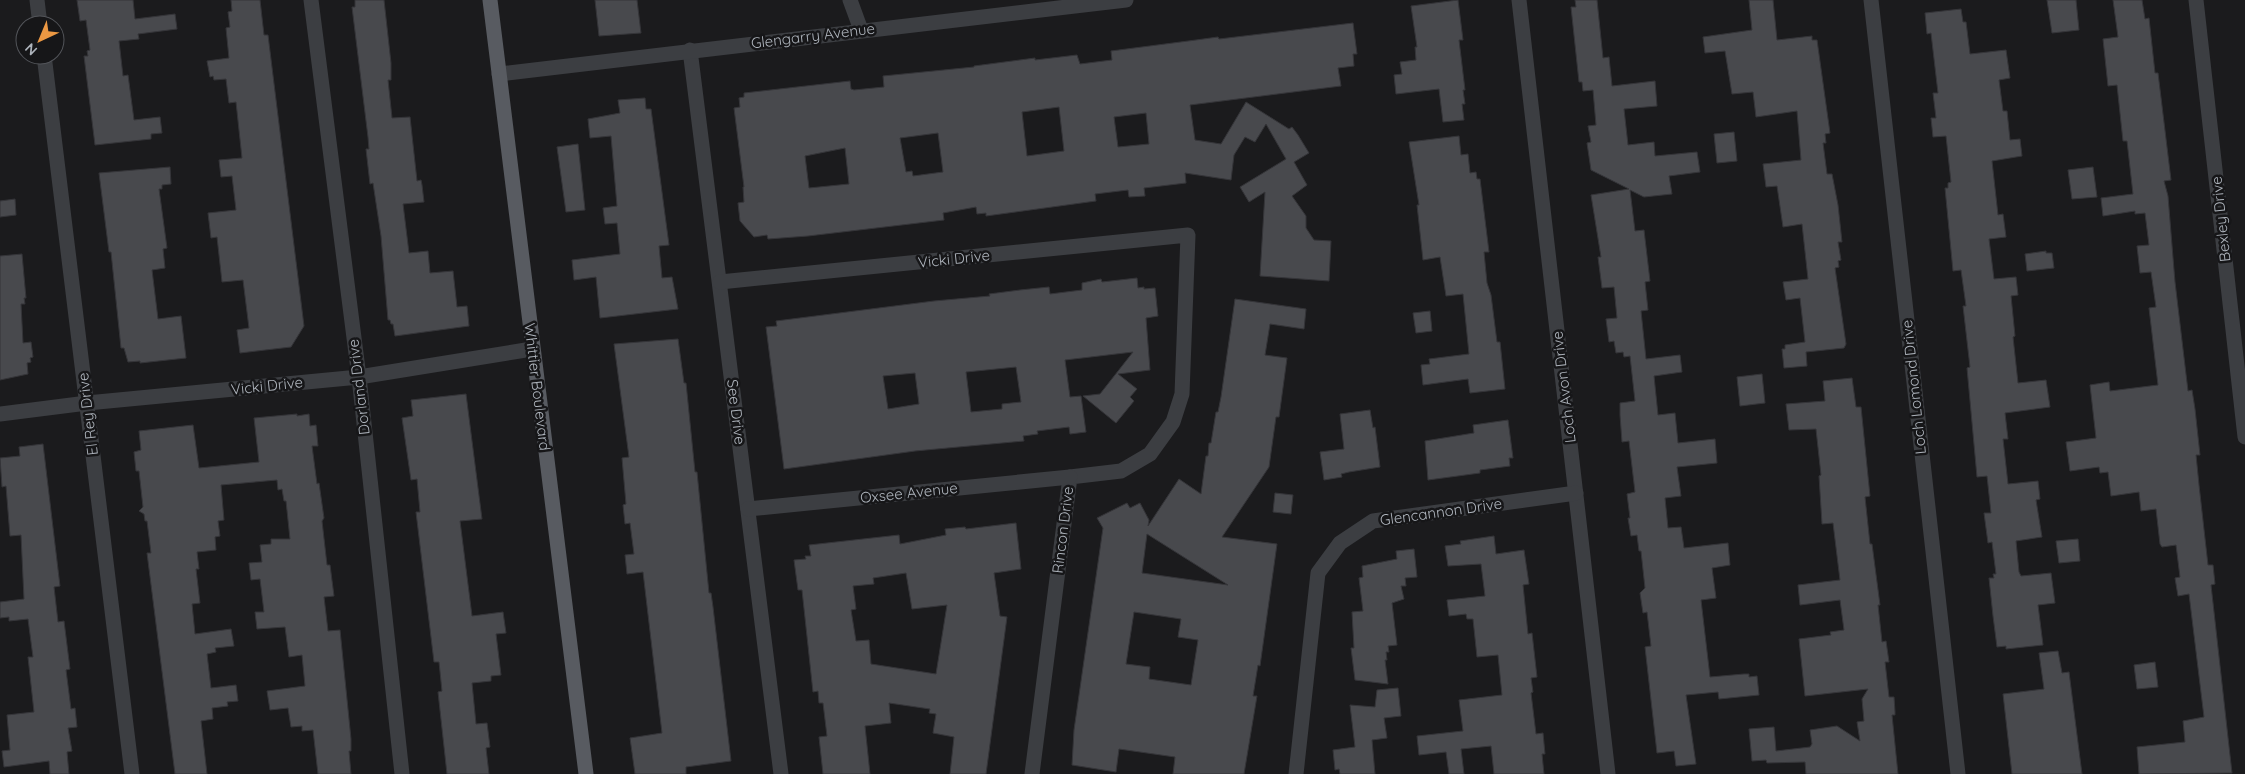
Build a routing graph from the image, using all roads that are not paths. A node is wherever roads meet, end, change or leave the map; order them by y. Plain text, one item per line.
1 (37, 0) edge
2 (311, 0) edge
3 (490, 0) edge
4 (850, 0) edge
5 (1126, 0) edge
6 (1518, 0) edge
7 (1871, 0) edge
8 (2196, 0) edge
9 (1092, 2) edge
10 (39, 15) edge
11 (861, 30) junction
12 (690, 50) junction
13 (45, 65) edge
14 (499, 74) junction
15 (1188, 235) joint
16 (720, 282) junction
17 (532, 349) junction
18 (359, 377) junction
19 (87, 403) junction
20 (0, 414) edge
21 (2245, 437) edge
22 (1070, 477) junction
23 (1576, 493) junction
24 (748, 509) junction
25 (132, 774) edge
26 (402, 774) edge
27 (586, 774) edge
28 (781, 774) edge
29 (1032, 774) edge
30 (1296, 774) edge
31 (1608, 774) edge
32 (1958, 774) edge

1 - 10 street
2 - 18 street, Dorland Drive
3 - 14 main road, Whittier Boulevard
4 - 11 street
5 - 9 street, Glengarry Avenue
6 - 23 street, Loch Avon Drive
7 - 32 street, Loch Lomond Drive
8 - 21 street, Bexley Drive
9 - 11 street, Glengarry Avenue
11 - 12 street, Glengarry Avenue
12 - 14 street, Glengarry Avenue
12 - 16 street, See Drive
13 - 19 street, El Rey Drive
14 - 17 main road, Whittier Boulevard
15 - 16 street, Vicki Drive
15 - 22 street, Rincon Drive
16 - 24 street, See Drive
17 - 18 street, Vicki Drive
17 - 27 main road, Whittier Boulevard
18 - 19 street, Vicki Drive
18 - 26 street, Dorland Drive
19 - 20 street, Vicki Drive
19 - 25 street, El Rey Drive
22 - 24 street, Oxsee Avenue
22 - 29 street, Rincon Drive
23 - 30 street, Glencannon Drive
23 - 31 street, Loch Avon Drive
24 - 28 street, See Drive

